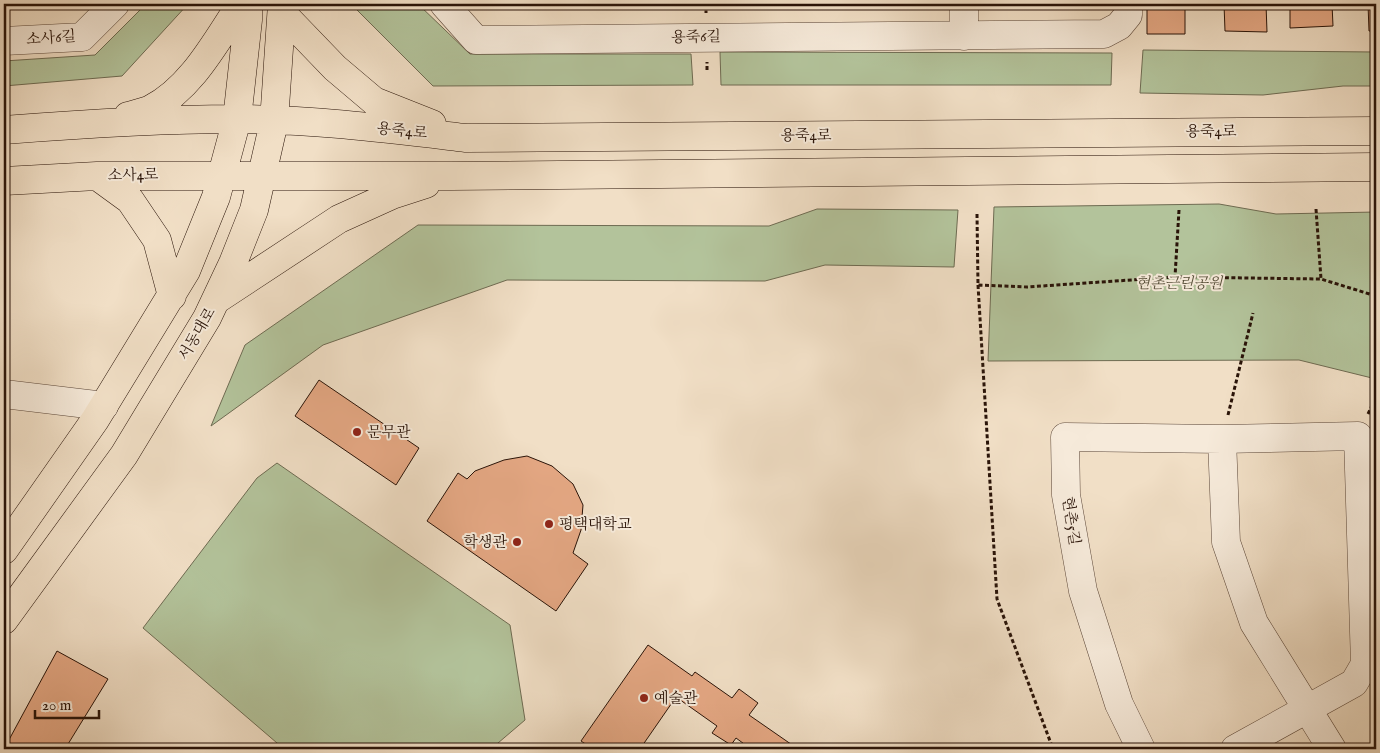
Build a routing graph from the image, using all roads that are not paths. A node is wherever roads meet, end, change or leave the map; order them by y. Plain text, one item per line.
1 (115, 4) edge
2 (241, 4) edge
3 (248, 4) edge
4 (444, 4) edge
5 (964, 4) edge
6 (1128, 4) edge
7 (282, 8) edge
8 (964, 36) junction
9 (4, 41) edge
10 (237, 119) junction
11 (112, 122) junction
12 (274, 122) junction
13 (4, 130) edge
14 (1376, 131) edge
15 (466, 138) junction
16 (1376, 167) edge
17 (222, 174) junction
18 (97, 176) junction
19 (451, 176) junction
20 (262, 177) junction
21 (4, 181) edge
22 (172, 296) junction
23 (216, 300) junction
24 (4, 394) edge
25 (104, 406) junction
26 (1222, 438) junction
27 (4, 550) edge
28 (4, 620) edge
29 (1307, 711) junction
30 (1141, 749) edge
31 (1235, 749) edge
32 (1332, 749) edge

1 - 9 street, 소사6길
2 - 11 main road
3 - 10 main road
4 - 8 street, 용죽6길
5 - 8 street
6 - 8 street, 용죽6길
7 - 12 main road, 서동대로
7 - 15 main road
10 - 11 main road
10 - 12 main road, 용죽4로
10 - 17 main road
11 - 13 main road
12 - 15 main road, 용죽4로
12 - 20 main road, 서동대로
14 - 15 main road, 용죽4로
16 - 19 main road
17 - 18 main road, 소사4로
17 - 20 main road, 소사4로
17 - 22 main road
18 - 21 main road, 소사4로
18 - 22 main road
19 - 20 main road
19 - 23 main road
20 - 23 main road, 서동대로
22 - 25 main road
23 - 28 main road, 서동대로
24 - 25 street
25 - 27 main road
26 - 29 street
26 - 29 street, 현촌5길
26 - 30 street, 현촌5길
29 - 31 street, 현촌5길
29 - 32 street

